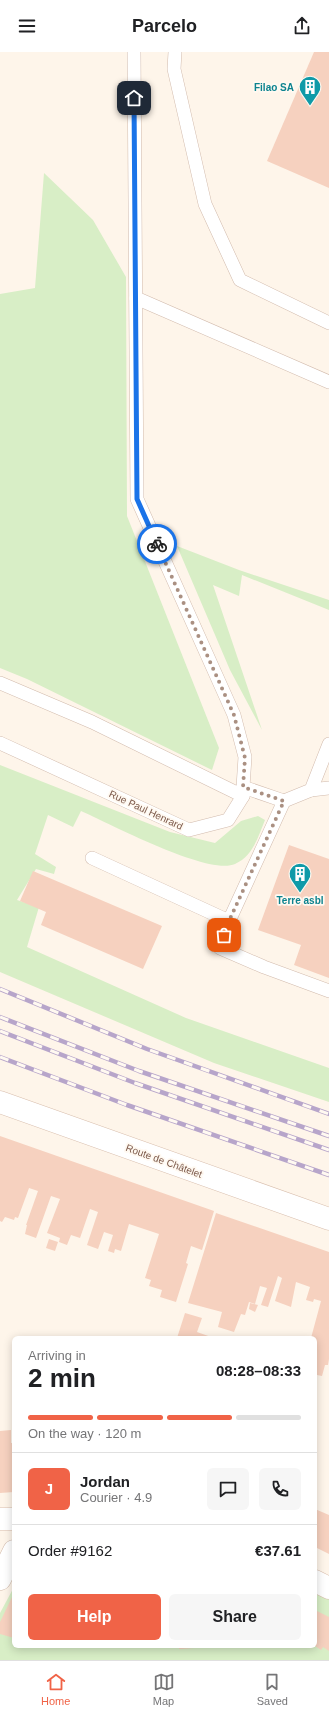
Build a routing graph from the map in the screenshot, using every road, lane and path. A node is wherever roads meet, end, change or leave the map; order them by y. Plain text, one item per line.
1 (134, 52) edge
2 (175, 52) edge
3 (136, 298) junction
4 (329, 323) edge
5 (329, 382) edge
6 (0, 683) edge
7 (0, 743) edge
8 (329, 744) edge
9 (329, 788) edge
10 (311, 790) junction
11 (243, 791) junction
12 (284, 801) junction
13 (92, 858) dead end
14 (229, 921) junction
15 (329, 991) edge
16 (0, 1102) edge
17 (329, 1219) edge
18 (0, 1519) edge
19 (12, 1519) edge
20 (12, 1555) edge
21 (0, 1579) edge
22 (317, 1582) edge
23 (329, 1588) edge

1 - 3 lane, Rue Paul Henrard
2 - 4 lane
3 - 5 lane
3 - 11 lane, Rue Paul Henrard
6 - 11 lane
7 - 11 lane, Rue Paul Henrard
8 - 10 lane
9 - 10 lane
10 - 12 lane
11 - 12 lane
12 - 14 lane
13 - 14 lane
14 - 15 lane
16 - 17 main road, Route de Châtelet
18 - 19 main road
20 - 21 main road
22 - 23 main road

